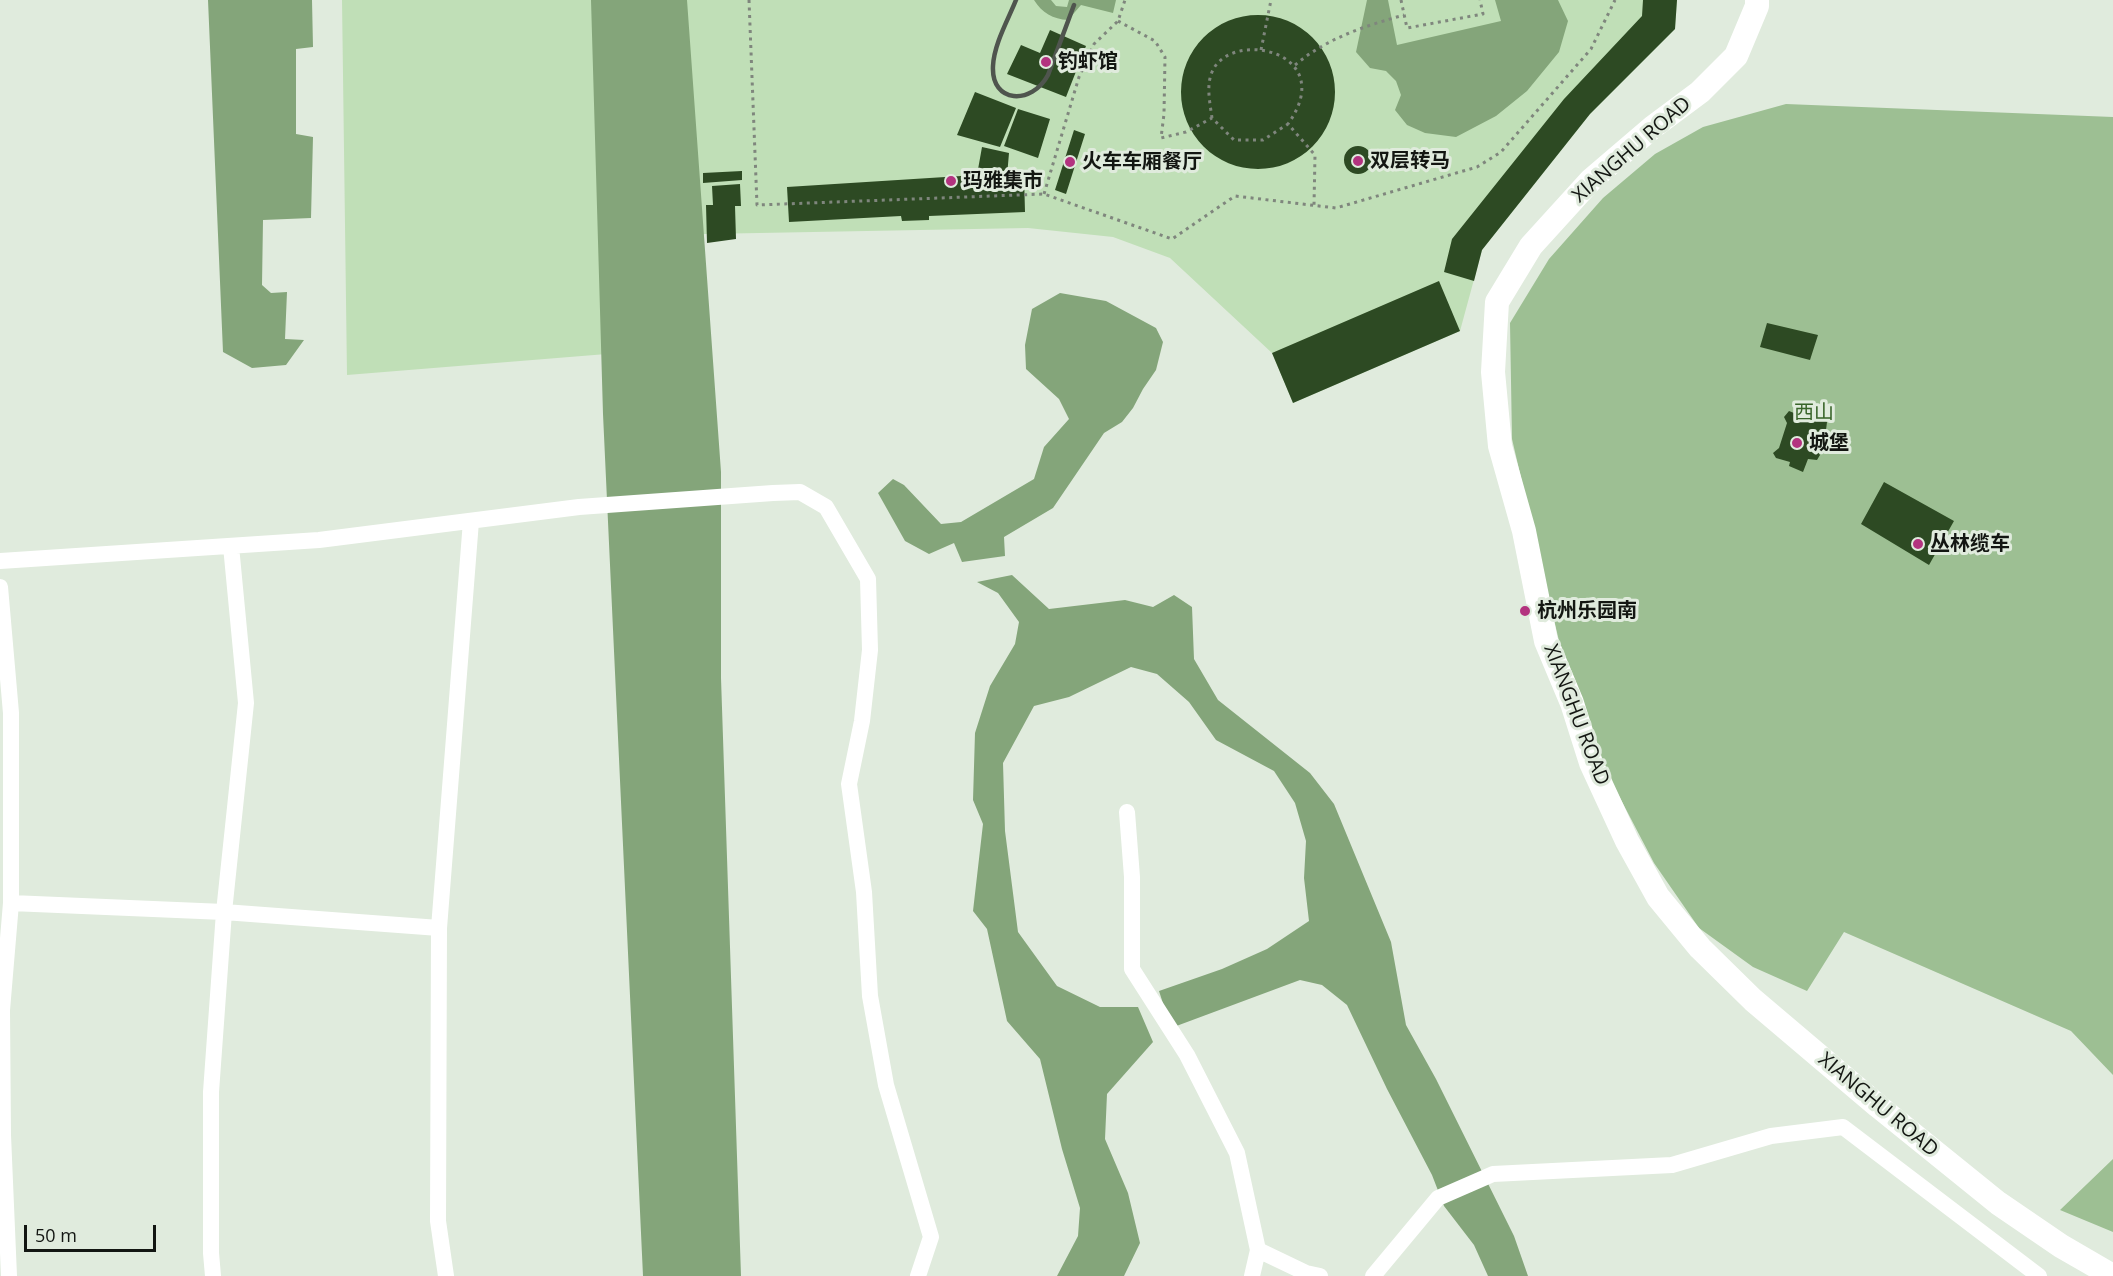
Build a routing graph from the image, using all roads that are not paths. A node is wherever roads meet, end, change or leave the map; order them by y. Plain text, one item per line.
1 (1757, 0) edge
2 (471, 521) junction
3 (231, 546) junction
4 (0, 561) edge
5 (0, 587) edge
6 (1126, 812) dead end
7 (11, 903) junction
8 (224, 912) junction
9 (439, 928) junction
10 (1258, 1250) junction
11 (9, 1276) edge
12 (213, 1276) edge
13 (446, 1276) edge
14 (918, 1276) edge
15 (1252, 1276) edge
16 (1320, 1276) edge
17 (1373, 1276) edge
18 (2039, 1276) edge
19 (2113, 1276) edge

1 - 19 main road, XIANGHU ROAD
2 - 3 street
2 - 9 street
2 - 14 street
3 - 4 street
3 - 8 street
5 - 7 street
6 - 10 street
7 - 8 street
7 - 11 street
8 - 9 street
8 - 12 street
9 - 13 street
10 - 15 street
10 - 16 street
17 - 18 street

